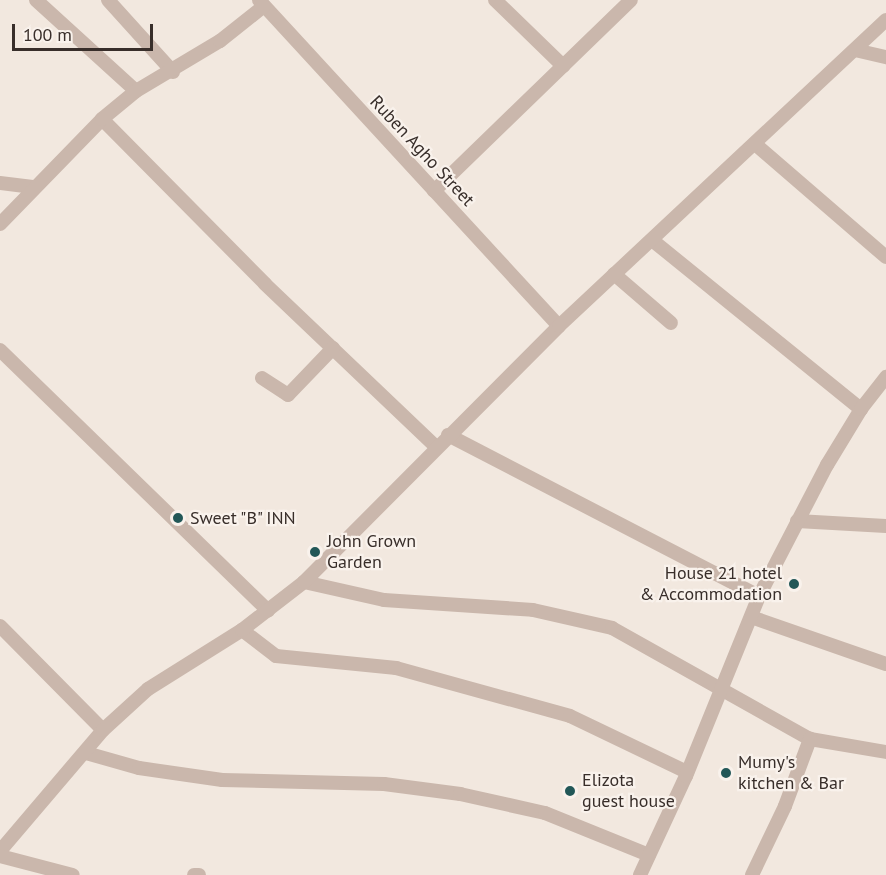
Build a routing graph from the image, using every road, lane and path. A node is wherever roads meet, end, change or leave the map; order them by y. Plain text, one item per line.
1 (36, 0) edge
2 (108, 0) edge
3 (495, 0) edge
4 (631, 0) edge
5 (261, 3) edge
6 (886, 20) edge
7 (855, 50) junction
8 (886, 57) edge
9 (563, 66) junction
10 (173, 72) junction
11 (136, 91) junction
12 (102, 119) junction
13 (755, 144) junction
14 (0, 183) edge
15 (35, 188) junction
16 (434, 191) junction
17 (0, 224) edge
18 (652, 240) junction
19 (886, 257) edge
20 (614, 274) junction
21 (671, 323) dead end
22 (558, 326) junction
23 (333, 348) junction
24 (0, 350) edge
25 (886, 377) edge
26 (262, 378) dead end
27 (861, 409) junction
28 (448, 435) junction
29 (436, 447) junction
30 (797, 521) junction
31 (886, 526) edge
32 (304, 582) junction
33 (759, 596) junction
34 (268, 611) junction
35 (751, 616) junction
36 (0, 626) edge
37 (242, 630) junction
38 (886, 664) edge
39 (721, 688) junction
40 (103, 730) junction
41 (810, 739) junction
42 (886, 752) edge
43 (86, 753) junction
44 (687, 772) junction
45 (0, 851) edge
46 (649, 855) junction
47 (0, 856) edge
48 (73, 875) edge
49 (640, 875) edge
50 (753, 875) edge

1 - 11 street
2 - 10 street
3 - 9 street
4 - 9 street
5 - 10 street
5 - 16 street, Ruben Agho Street
6 - 7 street
7 - 8 street
7 - 13 street
9 - 16 street
10 - 11 street
11 - 12 street
12 - 15 street
12 - 23 street
13 - 18 street
13 - 19 street
14 - 15 street
15 - 17 street
16 - 22 street, Ruben Agho Street
18 - 20 street
18 - 27 street
20 - 21 street
20 - 22 street
22 - 28 street
23 - 26 street
23 - 29 street
24 - 34 street
25 - 27 street
27 - 30 street
28 - 29 street
28 - 33 street
29 - 32 street
30 - 31 street
30 - 33 street
32 - 34 street
32 - 39 street
33 - 35 street
34 - 37 street
35 - 38 street
35 - 39 street
36 - 40 street
37 - 40 street
37 - 44 street
39 - 41 street
39 - 44 street
40 - 43 street
41 - 42 street
41 - 50 street
43 - 45 street
43 - 46 street
44 - 46 street
46 - 49 street
47 - 48 street

